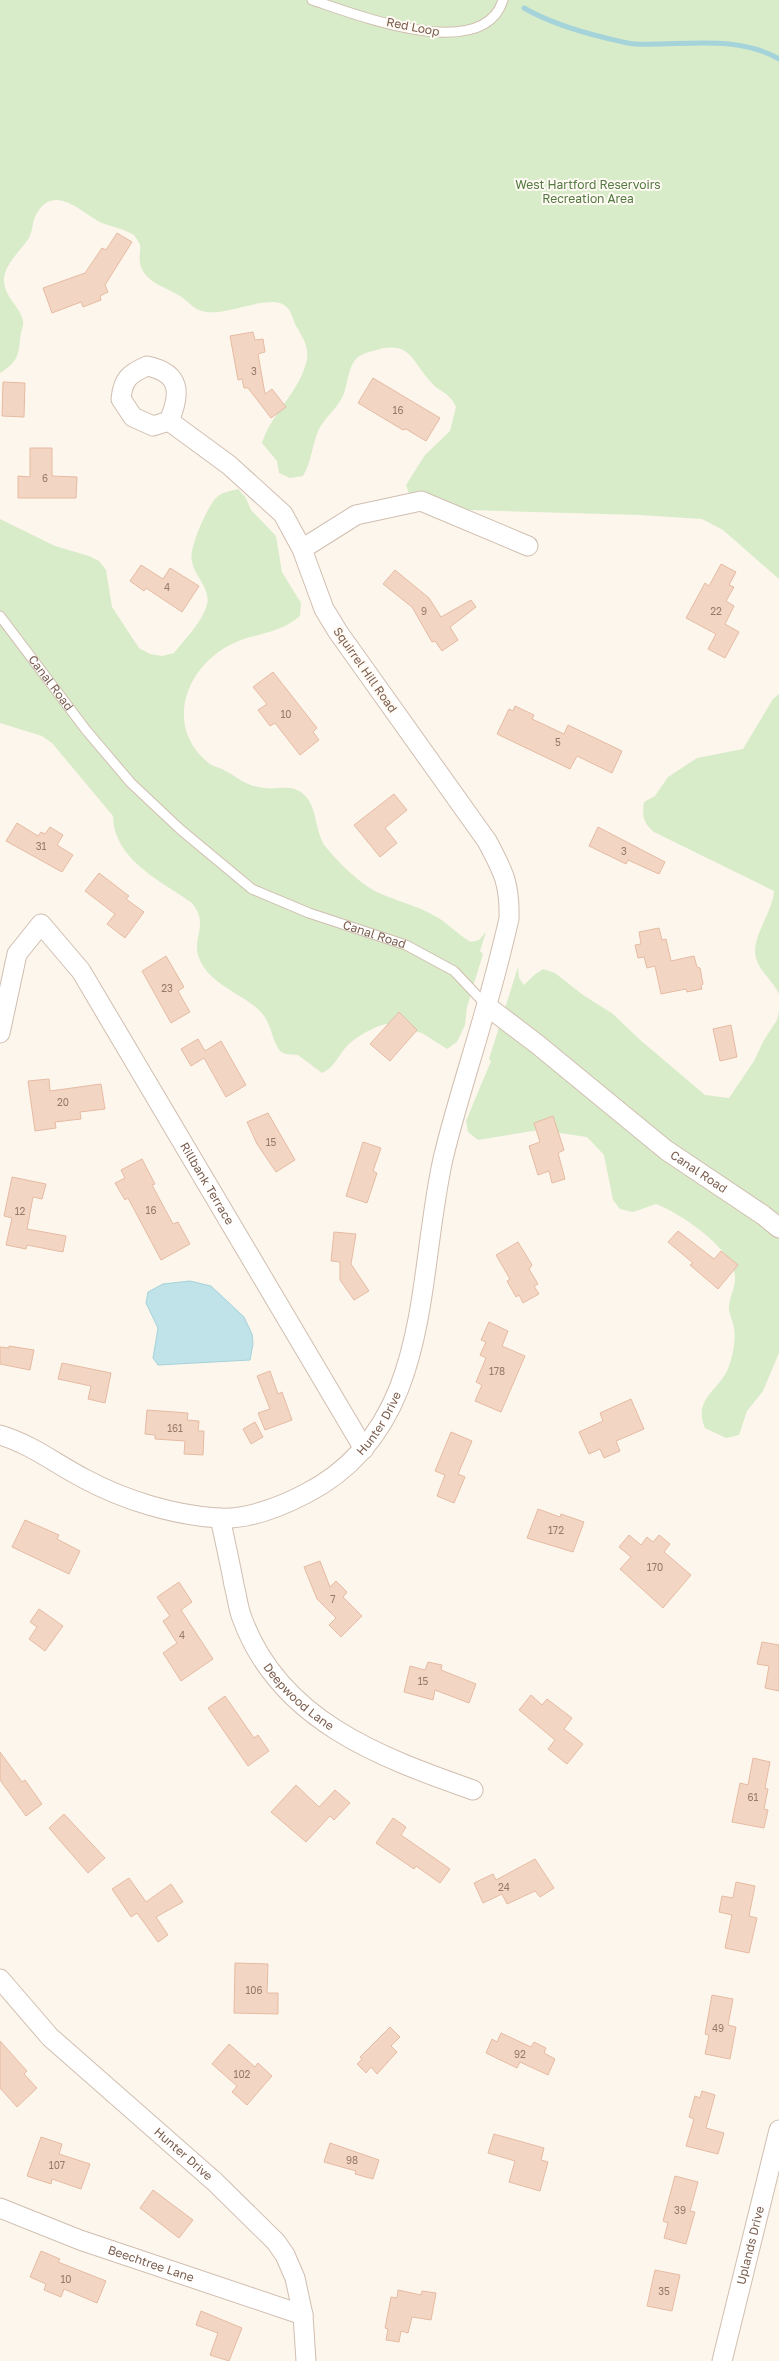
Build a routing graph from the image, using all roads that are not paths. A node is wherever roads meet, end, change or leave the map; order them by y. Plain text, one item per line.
1 (312, 0) edge
2 (503, 0) edge
3 (169, 421) dead end
4 (528, 546) dead end
5 (302, 549) junction
6 (0, 616) edge
7 (487, 1006) junction
8 (0, 1033) edge
9 (779, 1228) edge
10 (0, 1434) edge
11 (364, 1449) junction
12 (220, 1518) junction
13 (473, 1790) dead end
14 (0, 1979) edge
15 (779, 2130) edge
16 (0, 2208) edge
17 (303, 2315) junction
18 (306, 2361) edge
19 (722, 2361) edge

1 - 2 lane, Red Loop
3 - 5 street, Squirrel Hill Road
4 - 5 street
5 - 7 street, Squirrel Hill Road
6 - 7 lane, Canal Road
7 - 9 street, Canal Road
7 - 11 street, Hunter Drive
8 - 11 street, Rillbank Terrace
10 - 12 street, Hunter Drive
11 - 12 street, Hunter Drive
12 - 13 street, Deepwood Lane
14 - 17 street, Hunter Drive
15 - 19 street, Uplands Drive
16 - 17 street, Beechtree Lane
17 - 18 street, Hunter Drive

